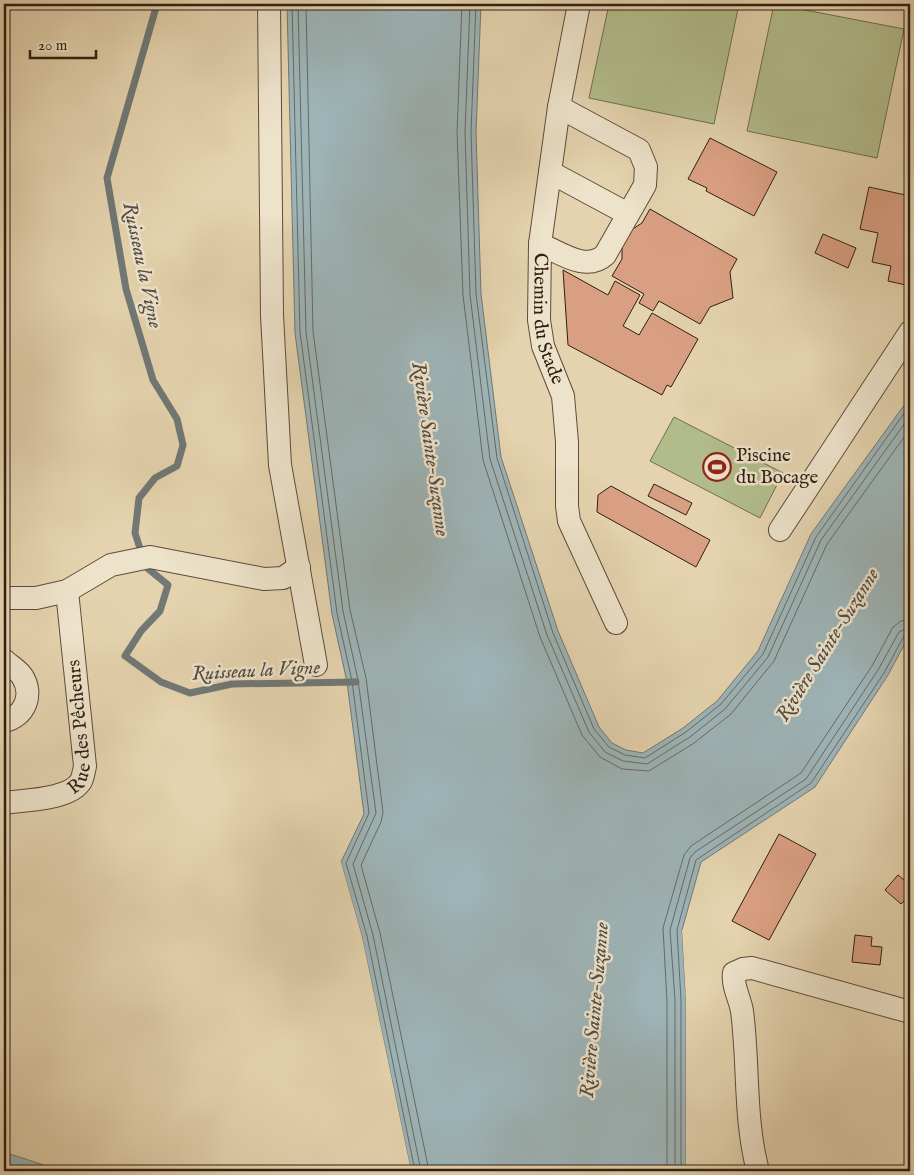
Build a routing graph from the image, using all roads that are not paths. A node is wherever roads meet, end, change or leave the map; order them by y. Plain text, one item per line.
1 (269, 4) edge
2 (579, 4) edge
3 (558, 107) junction
4 (550, 172) junction
5 (628, 214) junction
6 (540, 244) junction
7 (910, 332) edge
8 (780, 530) dead end
9 (299, 567) junction
10 (67, 591) junction
11 (4, 598) edge
12 (616, 623) dead end
13 (4, 660) edge
14 (316, 665) dead end
15 (4, 721) edge
16 (4, 802) edge
17 (910, 1012) edge
18 (758, 1171) edge

1 - 9 street
2 - 3 street, Chemin du Stade
3 - 4 street, Chemin du Stade
3 - 5 street
4 - 5 street
4 - 6 street, Chemin du Stade
5 - 6 street
6 - 12 street, Chemin du Stade
7 - 8 street
9 - 10 street
9 - 14 street
10 - 11 street
10 - 16 street, Rue des Pêcheurs
13 - 15 street
17 - 18 street

